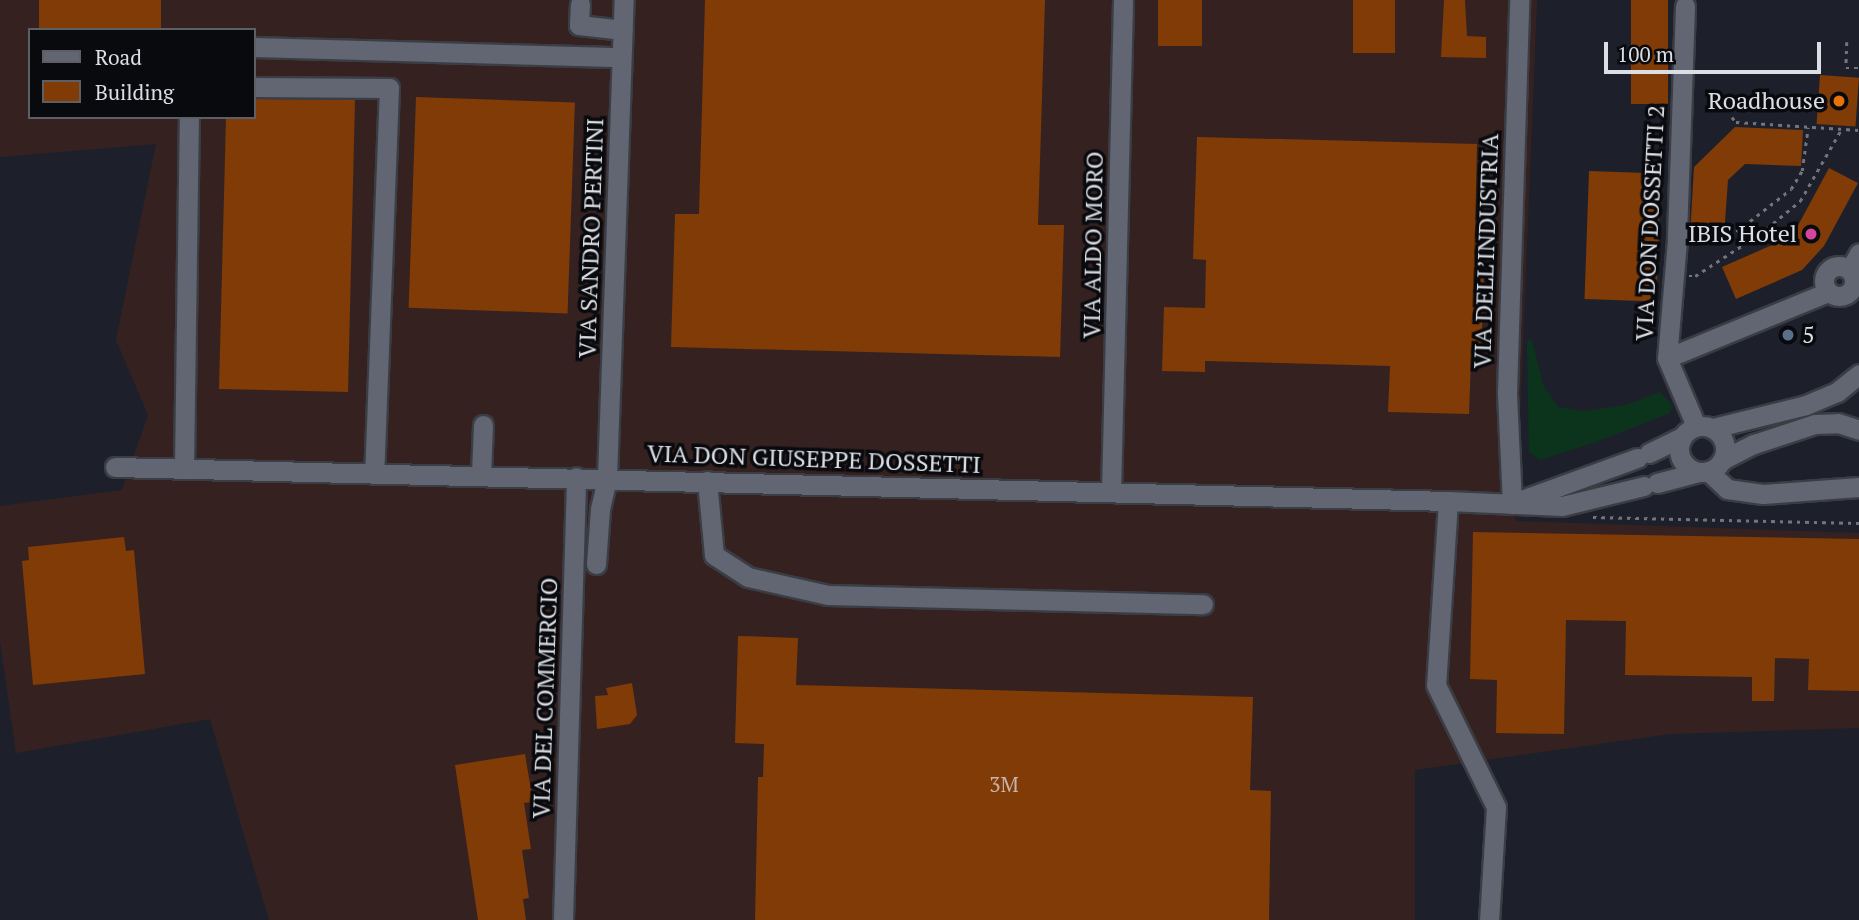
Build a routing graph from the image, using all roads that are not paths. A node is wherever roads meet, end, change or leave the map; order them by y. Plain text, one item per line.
1 (624, 0) edge
2 (1123, 0) edge
3 (1519, 0) edge
4 (580, 4) dead end
5 (1685, 6) dead end
6 (623, 30) junction
7 (256, 47) edge
8 (621, 57) junction
9 (256, 87) edge
10 (189, 119) edge
11 (1859, 253) edge
12 (1667, 358) junction
13 (1859, 374) edge
14 (483, 425) dead end
15 (1697, 430) junction
16 (1859, 430) edge
17 (115, 467) dead end
18 (184, 468) junction
19 (1710, 468) junction
20 (374, 473) junction
21 (481, 475) junction
22 (576, 477) junction
23 (607, 478) junction
24 (707, 481) junction
25 (1859, 487) edge
26 (1111, 492) junction
27 (1448, 500) junction
28 (1512, 503) junction
29 (596, 564) dead end
30 (1203, 604) dead end
31 (563, 920) edge
32 (1489, 920) edge

1 - 6 street, VIA SANDRO PERTINI
2 - 26 street, VIA ALDO MORO
3 - 28 street, VIA DELL’INDUSTRIA
4 - 6 street
5 - 12 street, VIA DON DOSSETTI 2
6 - 8 street, VIA SANDRO PERTINI
7 - 8 street
8 - 23 street, VIA SANDRO PERTINI
9 - 20 street
10 - 18 street
11 - 12 street, VIA DON DOSSETTI 2
12 - 15 street, VIA DON DOSSETTI 2
13 - 15 street, VIA DON GIUSEPPE DOSSETTI
14 - 21 street
15 - 19 street
15 - 19 street
15 - 28 street, VIA DON GIUSEPPE DOSSETTI
16 - 19 street, VIA DON GIUSEPPE DOSSETTI
17 - 18 street, VIA DON GIUSEPPE DOSSETTI
18 - 20 street, VIA DON GIUSEPPE DOSSETTI
19 - 25 street
19 - 28 street, VIA DON GIUSEPPE DOSSETTI
20 - 21 street, VIA DON GIUSEPPE DOSSETTI
21 - 22 street, VIA DON GIUSEPPE DOSSETTI
22 - 23 street, VIA DON GIUSEPPE DOSSETTI
22 - 31 street, VIA DEL COMMERCIO
23 - 24 street, VIA DON GIUSEPPE DOSSETTI
23 - 29 street, VIA SANDRO PERTINI
24 - 26 street, VIA DON GIUSEPPE DOSSETTI
24 - 30 street
26 - 27 street, VIA DON GIUSEPPE DOSSETTI
27 - 28 street, VIA DON GIUSEPPE DOSSETTI
27 - 32 street

